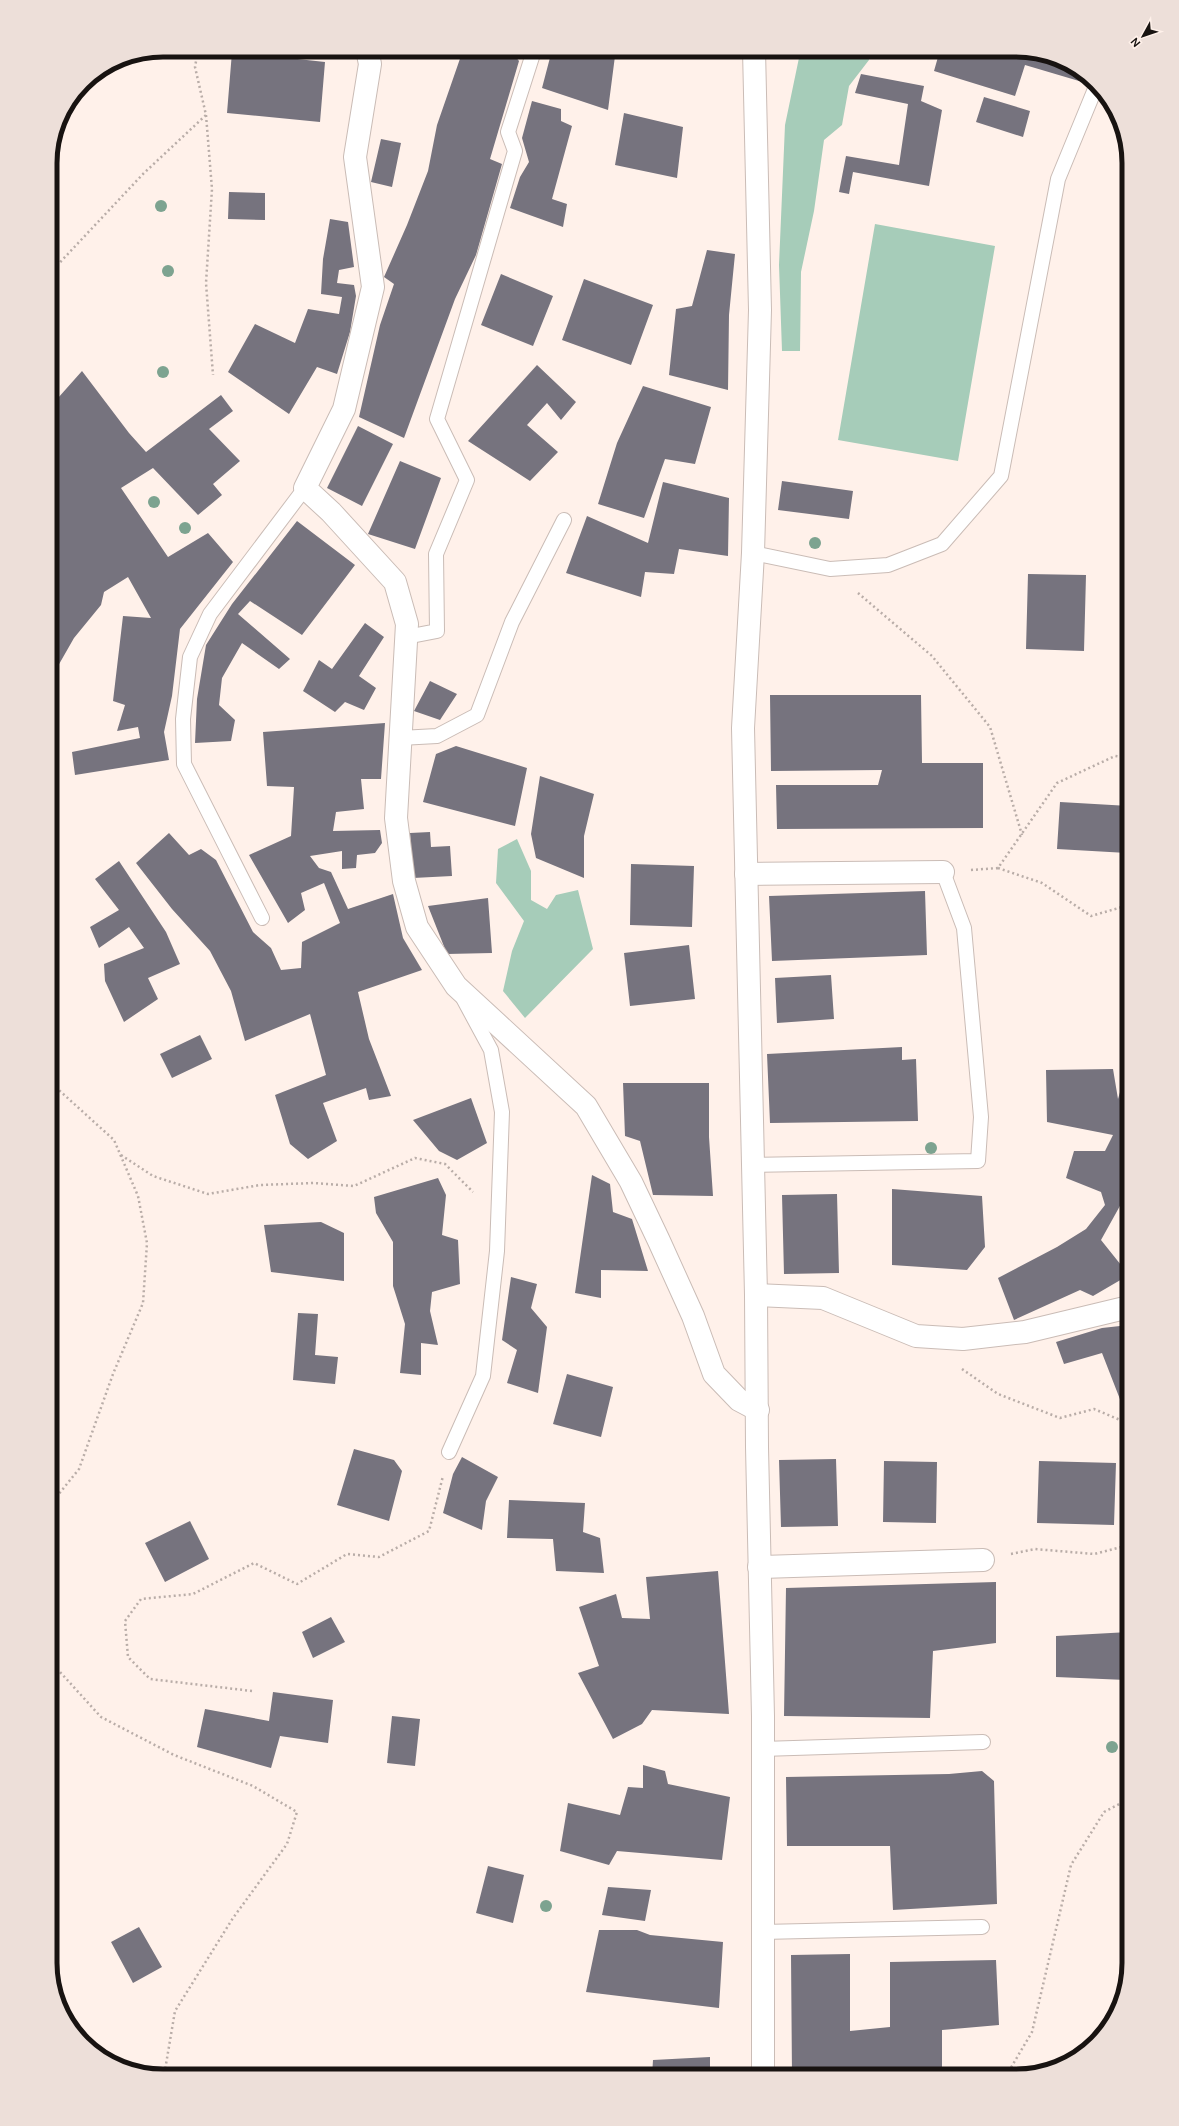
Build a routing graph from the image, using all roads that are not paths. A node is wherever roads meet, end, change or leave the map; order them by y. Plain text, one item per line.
1 (368, 57) edge
2 (532, 57) edge
3 (754, 57) edge
4 (1094, 92) edge
5 (305, 488) junction
6 (564, 520) dead end
7 (753, 553) junction
8 (406, 637) junction
9 (400, 738) junction
10 (943, 872) joint
11 (746, 874) junction
12 (262, 918) dead end
13 (456, 986) junction
14 (753, 1165) junction
15 (756, 1295) junction
16 (1122, 1309) edge
17 (758, 1410) junction
18 (449, 1452) road end
19 (983, 1560) road end
20 (759, 1567) junction
21 (983, 1742) dead end
22 (762, 1749) junction
23 (982, 1927) dead end
24 (762, 1932) junction
25 (763, 2069) edge

1 - 5 street
2 - 8 lane
3 - 7 street
4 - 7 lane
5 - 8 street
5 - 12 lane
6 - 9 lane
7 - 11 street
8 - 9 street
9 - 13 street
10 - 11 street
10 - 14 lane
11 - 14 street
13 - 17 street
13 - 18 lane
14 - 15 street
15 - 16 street
15 - 17 street
17 - 20 street
19 - 20 street
20 - 22 street
21 - 22 lane
22 - 24 street
23 - 24 lane
24 - 25 street

